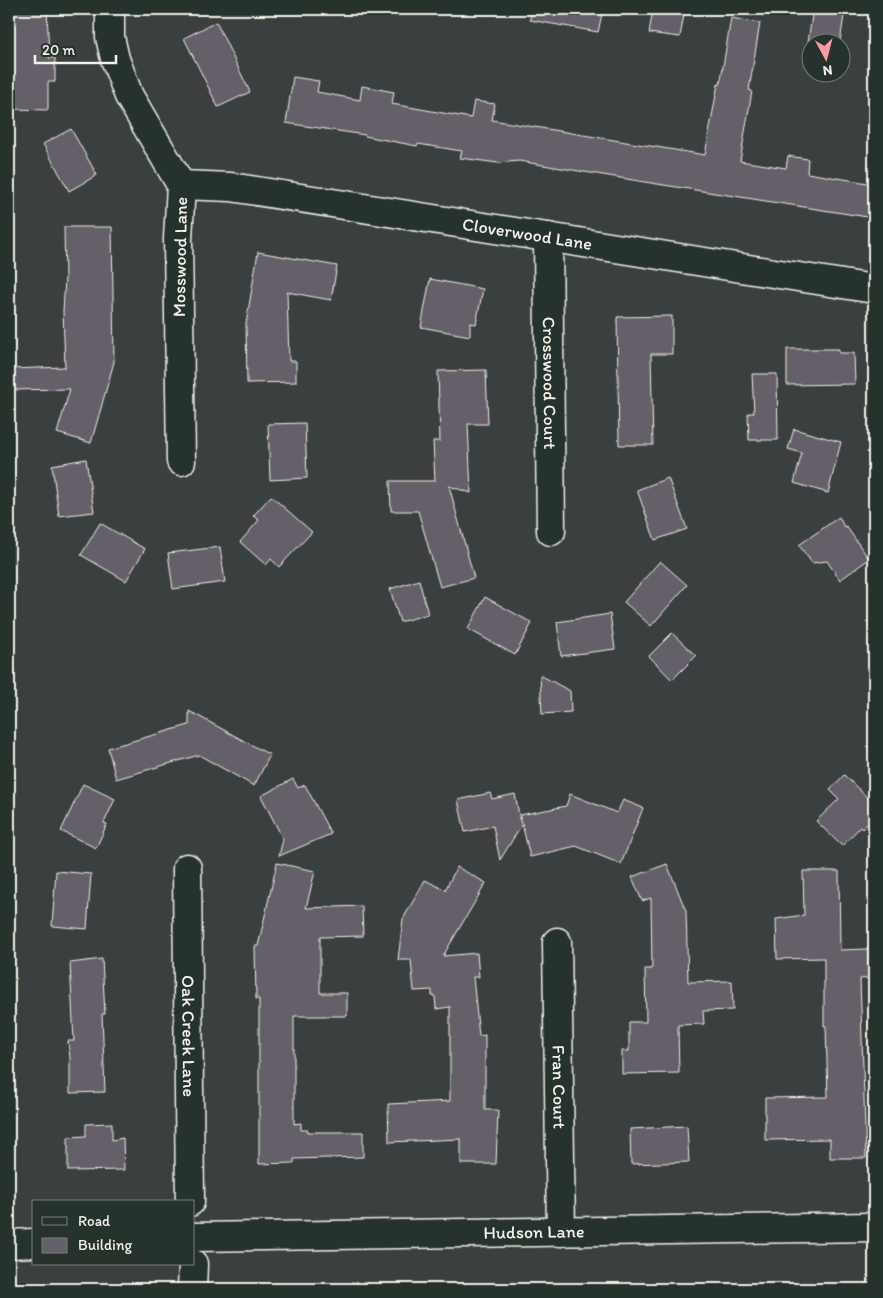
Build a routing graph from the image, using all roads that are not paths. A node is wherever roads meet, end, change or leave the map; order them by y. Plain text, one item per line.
1 (110, 9) edge
2 (181, 185) junction
3 (548, 236) junction
4 (874, 289) edge
5 (181, 461) dead end
6 (551, 531) dead end
7 (187, 868) dead end
8 (557, 942) dead end
9 (190, 1200) edge
10 (874, 1228) edge
11 (561, 1232) junction
12 (195, 1238) edge
13 (32, 1243) edge
14 (9, 1244) edge
15 (193, 1266) edge
16 (192, 1289) edge

1 - 2 street, Mosswood Lane
2 - 3 street, Cloverwood Lane
2 - 5 street, Mosswood Lane
3 - 4 street, Cloverwood Lane
3 - 6 street, Crosswood Court
7 - 9 street, Oak Creek Lane
8 - 11 street, Fran Court
10 - 11 street, Hudson Lane
11 - 12 street, Hudson Lane
13 - 14 street
15 - 16 street

